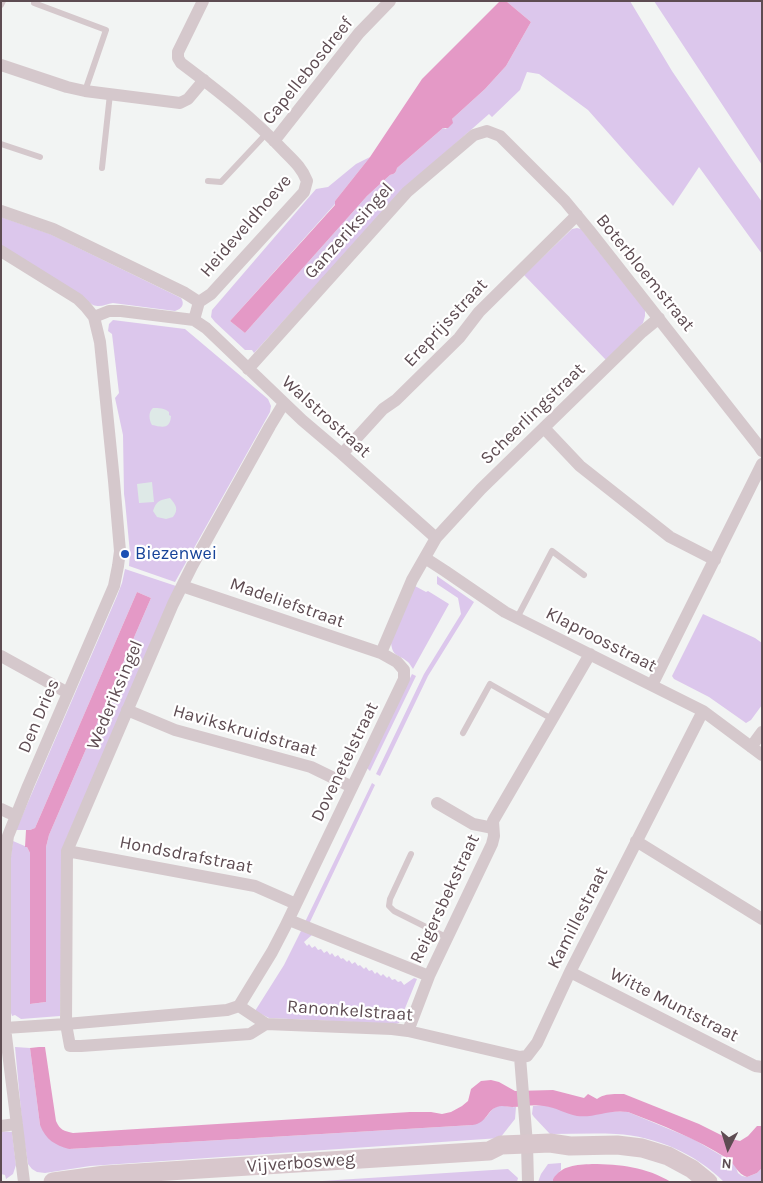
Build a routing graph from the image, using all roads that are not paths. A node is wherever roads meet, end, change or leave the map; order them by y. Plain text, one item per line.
1 (2, 1) edge
2 (203, 1) edge
3 (390, 1) edge
4 (34, 3) dead end
5 (1, 5) edge
6 (1, 64) edge
7 (204, 80) junction
8 (85, 91) junction
9 (110, 94) junction
10 (487, 131) joint
11 (270, 137) junction
12 (1, 144) edge
13 (40, 157) dead end
14 (102, 168) dead end
15 (208, 181) dead end
16 (1, 211) edge
17 (577, 216) junction
18 (1, 252) edge
19 (199, 302) junction
20 (94, 317) junction
21 (658, 318) junction
22 (194, 320) junction
23 (248, 369) junction
24 (284, 404) junction
25 (544, 428) junction
26 (762, 451) edge
27 (342, 454) junction
28 (762, 464) edge
29 (436, 538) junction
30 (425, 558) junction
31 (715, 560) junction
32 (584, 575) dead end
33 (182, 586) junction
34 (517, 618) junction
35 (381, 653) junction
36 (590, 654) junction
37 (1, 656) edge
38 (652, 685) junction
39 (68, 693) junction
40 (127, 710) junction
41 (703, 711) junction
42 (552, 719) junction
43 (762, 732) edge
44 (463, 733) dead end
45 (751, 747) junction
46 (762, 755) edge
47 (352, 787) junction
48 (437, 803) dead end
49 (1, 809) edge
50 (16, 816) junction
51 (493, 828) junction
52 (636, 841) junction
53 (67, 851) junction
54 (411, 854) dead end
55 (296, 904) junction
56 (762, 919) edge
57 (289, 920) junction
58 (446, 937) junction
59 (570, 972) junction
60 (428, 976) junction
61 (239, 1006) junction
62 (66, 1024) junction
63 (266, 1024) junction
64 (5, 1028) junction
65 (408, 1031) junction
66 (520, 1057) junction
67 (762, 1066) edge
68 (16, 1124) junction
69 (1, 1126) edge
70 (527, 1149) junction
71 (24, 1182) edge
72 (53, 1182) edge
73 (528, 1182) edge
74 (708, 1182) edge

1 - 5 lane
2 - 7 street, Heideveldhoeve
3 - 11 street, Capellebosdreef
4 - 8 lane
6 - 8 street
7 - 9 street
7 - 11 street, Heideveldhoeve
8 - 9 street
9 - 14 lane
10 - 17 street, Boterbloemstraat
10 - 23 street, Ganzeriksingel
11 - 15 lane
11 - 19 street, Heideveldhoeve
12 - 13 lane
16 - 19 street
17 - 21 street, Boterbloemstraat
17 - 27 street, Ereprijsstraat
18 - 20 street
19 - 22 street, Heideveldhoeve
20 - 22 street
20 - 39 street, Den Dries
21 - 25 street, Scheerlingstraat
21 - 26 street, Boterbloemstraat
22 - 23 street, Walstrostraat
23 - 24 street, Walstrostraat
24 - 27 street, Walstrostraat
24 - 33 street, Wederiksingel
25 - 29 street, Scheerlingstraat
25 - 31 street
27 - 29 street, Walstrostraat
28 - 31 street
29 - 30 street
30 - 34 street, Klaproosstraat
30 - 35 street
31 - 38 street
32 - 34 lane
33 - 35 street, Madeliefstraat
33 - 40 street, Wederiksingel
34 - 36 street, Klaproosstraat
35 - 47 street, Dovenetelstraat
36 - 38 street, Klaproosstraat
36 - 42 street, Reigersbekstraat
37 - 39 street
38 - 41 street, Klaproosstraat
39 - 50 street, Den Dries
40 - 47 street, Havikskruidstraat
40 - 53 street, Wederiksingel
41 - 45 street, Klaproosstraat
41 - 52 street, Kamillestraat
42 - 44 lane
42 - 51 street, Reigersbekstraat
43 - 45 street
45 - 46 street, Klaproosstraat
47 - 55 street, Dovenetelstraat
48 - 51 street
49 - 50 street
50 - 64 street, Den Dries
51 - 58 street, Reigersbekstraat
52 - 56 street
52 - 59 street, Kamillestraat
53 - 55 street, Hondsdrafstraat
53 - 62 street, Wederiksingel
54 - 58 lane
55 - 57 street, Dovenetelstraat
57 - 60 street
57 - 61 street, Dovenetelstraat
58 - 60 street, Reigersbekstraat
59 - 66 street, Kamillestraat
59 - 67 street, Witte Muntstraat
60 - 65 street, Reigersbekstraat
61 - 62 street
61 - 63 street, Ranonkelstraat
62 - 63 street, Ranonkelstraat
62 - 64 street
63 - 65 street, Ranonkelstraat
64 - 68 street, Den Dries
65 - 66 street, Ranonkelstraat
66 - 70 street
68 - 69 street
68 - 71 street, Den Dries
70 - 72 main road, Vijverbosweg
70 - 73 street
70 - 74 main road, Vijverbosweg

